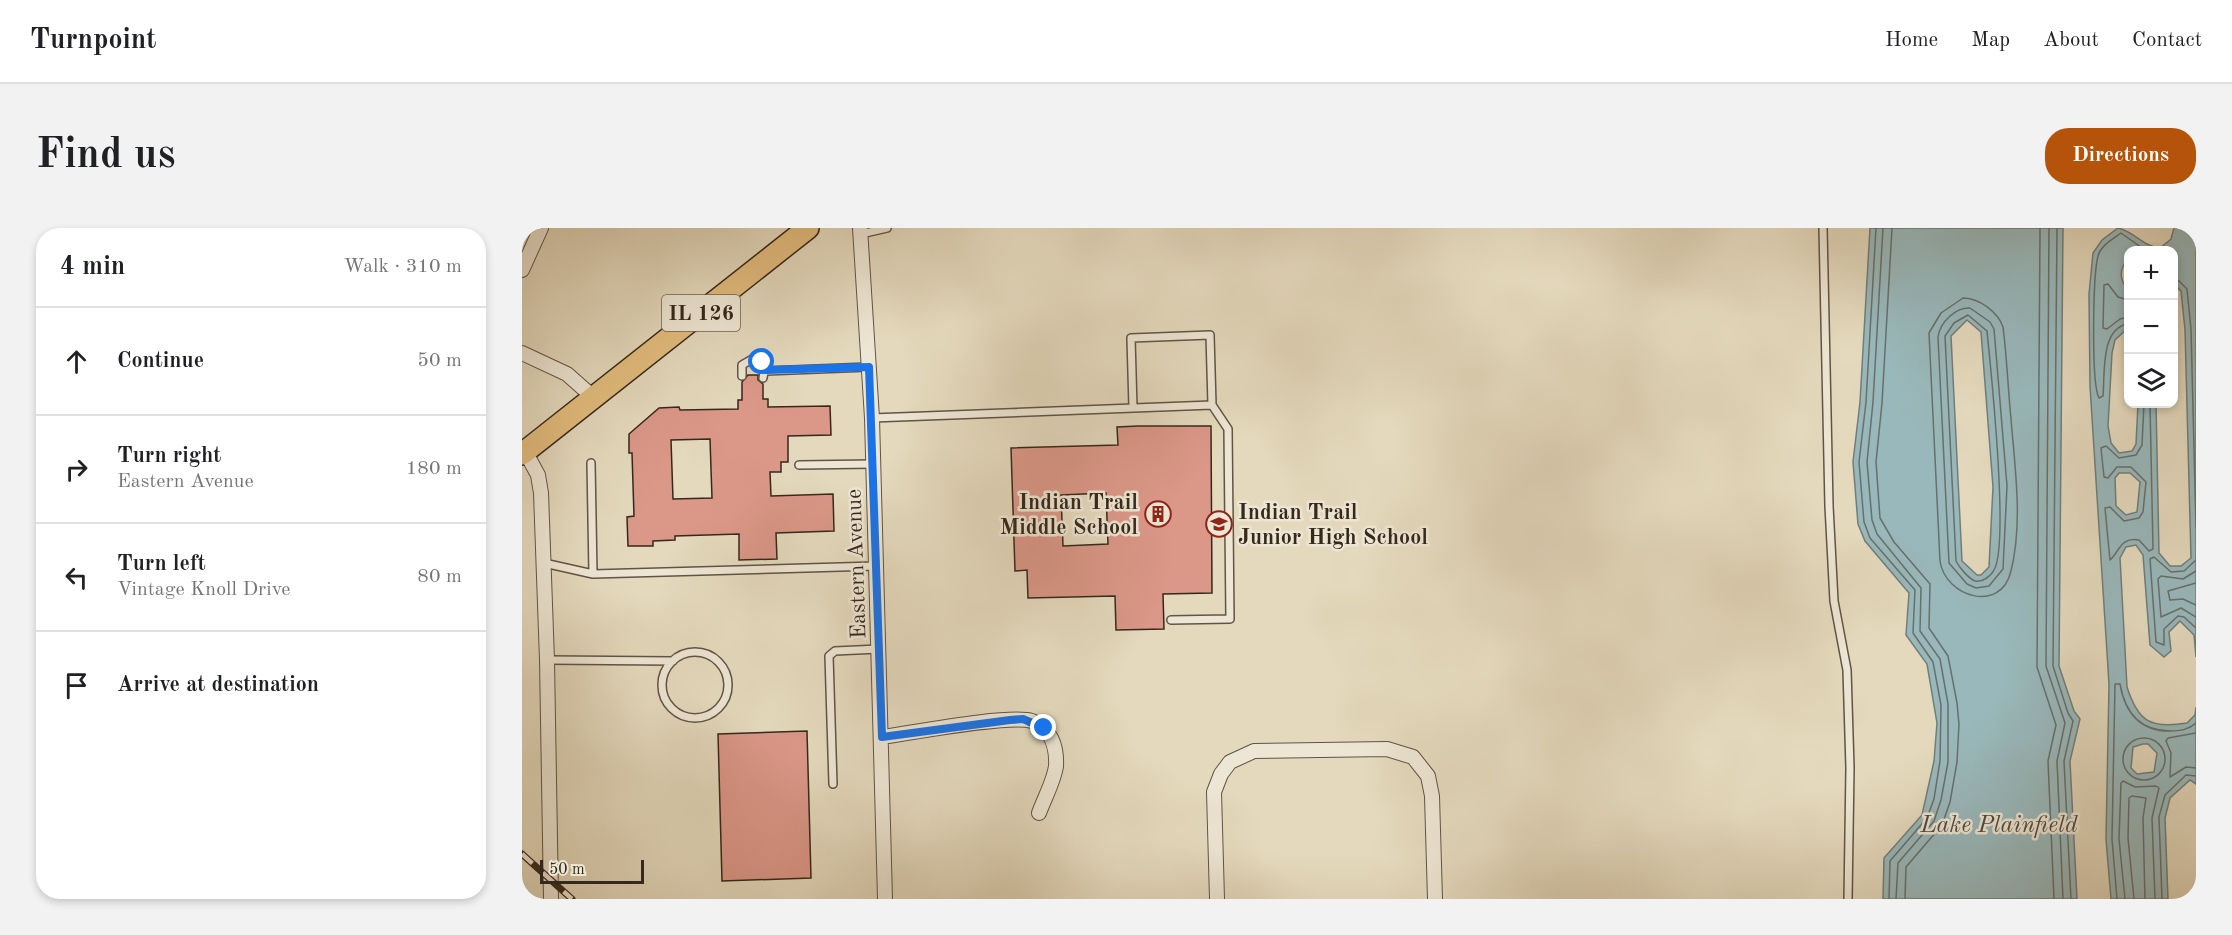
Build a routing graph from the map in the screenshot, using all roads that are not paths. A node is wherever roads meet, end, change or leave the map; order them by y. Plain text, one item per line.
1 (541, 228) edge
2 (808, 228) edge
3 (887, 228) edge
4 (1823, 228) edge
5 (861, 231) edge
6 (522, 270) edge
7 (522, 353) edge
8 (869, 367) junction
9 (766, 370) junction
10 (742, 376) dead end
11 (763, 378) dead end
12 (593, 397) junction
13 (1212, 405) junction
14 (1133, 408) junction
15 (872, 418) junction
16 (524, 452) edge
17 (591, 463) dead end
18 (873, 464) junction
19 (799, 465) dead end
20 (544, 563) junction
21 (876, 566) junction
22 (593, 574) junction
23 (1171, 620) dead end
24 (879, 648) junction
25 (548, 660) junction
26 (673, 661) junction
27 (882, 737) junction
28 (833, 784) dead end
29 (1039, 813) dead end
30 (551, 899) edge
31 (885, 899) edge
32 (1216, 899) edge
33 (1435, 899) edge
34 (1848, 899) edge

1 - 6 street
2 - 12 main road, IL 126
3 - 5 lane
4 - 34 lane
5 - 8 street, Eastern Avenue
7 - 12 street
8 - 9 lane
8 - 15 street, Eastern Avenue
9 - 10 lane
9 - 11 lane
12 - 16 main road, IL 126
13 - 14 lane
13 - 14 lane
13 - 23 lane
14 - 15 lane
15 - 18 street, Eastern Avenue
16 - 20 street
17 - 22 lane
18 - 19 lane
18 - 21 street, Eastern Avenue
20 - 22 lane
20 - 25 street
21 - 22 lane
21 - 24 street, Eastern Avenue
24 - 27 street, Eastern Avenue
24 - 28 lane
25 - 26 lane
25 - 30 street
26 - 26 lane
27 - 29 street
27 - 31 street, Eastern Avenue
32 - 33 street

